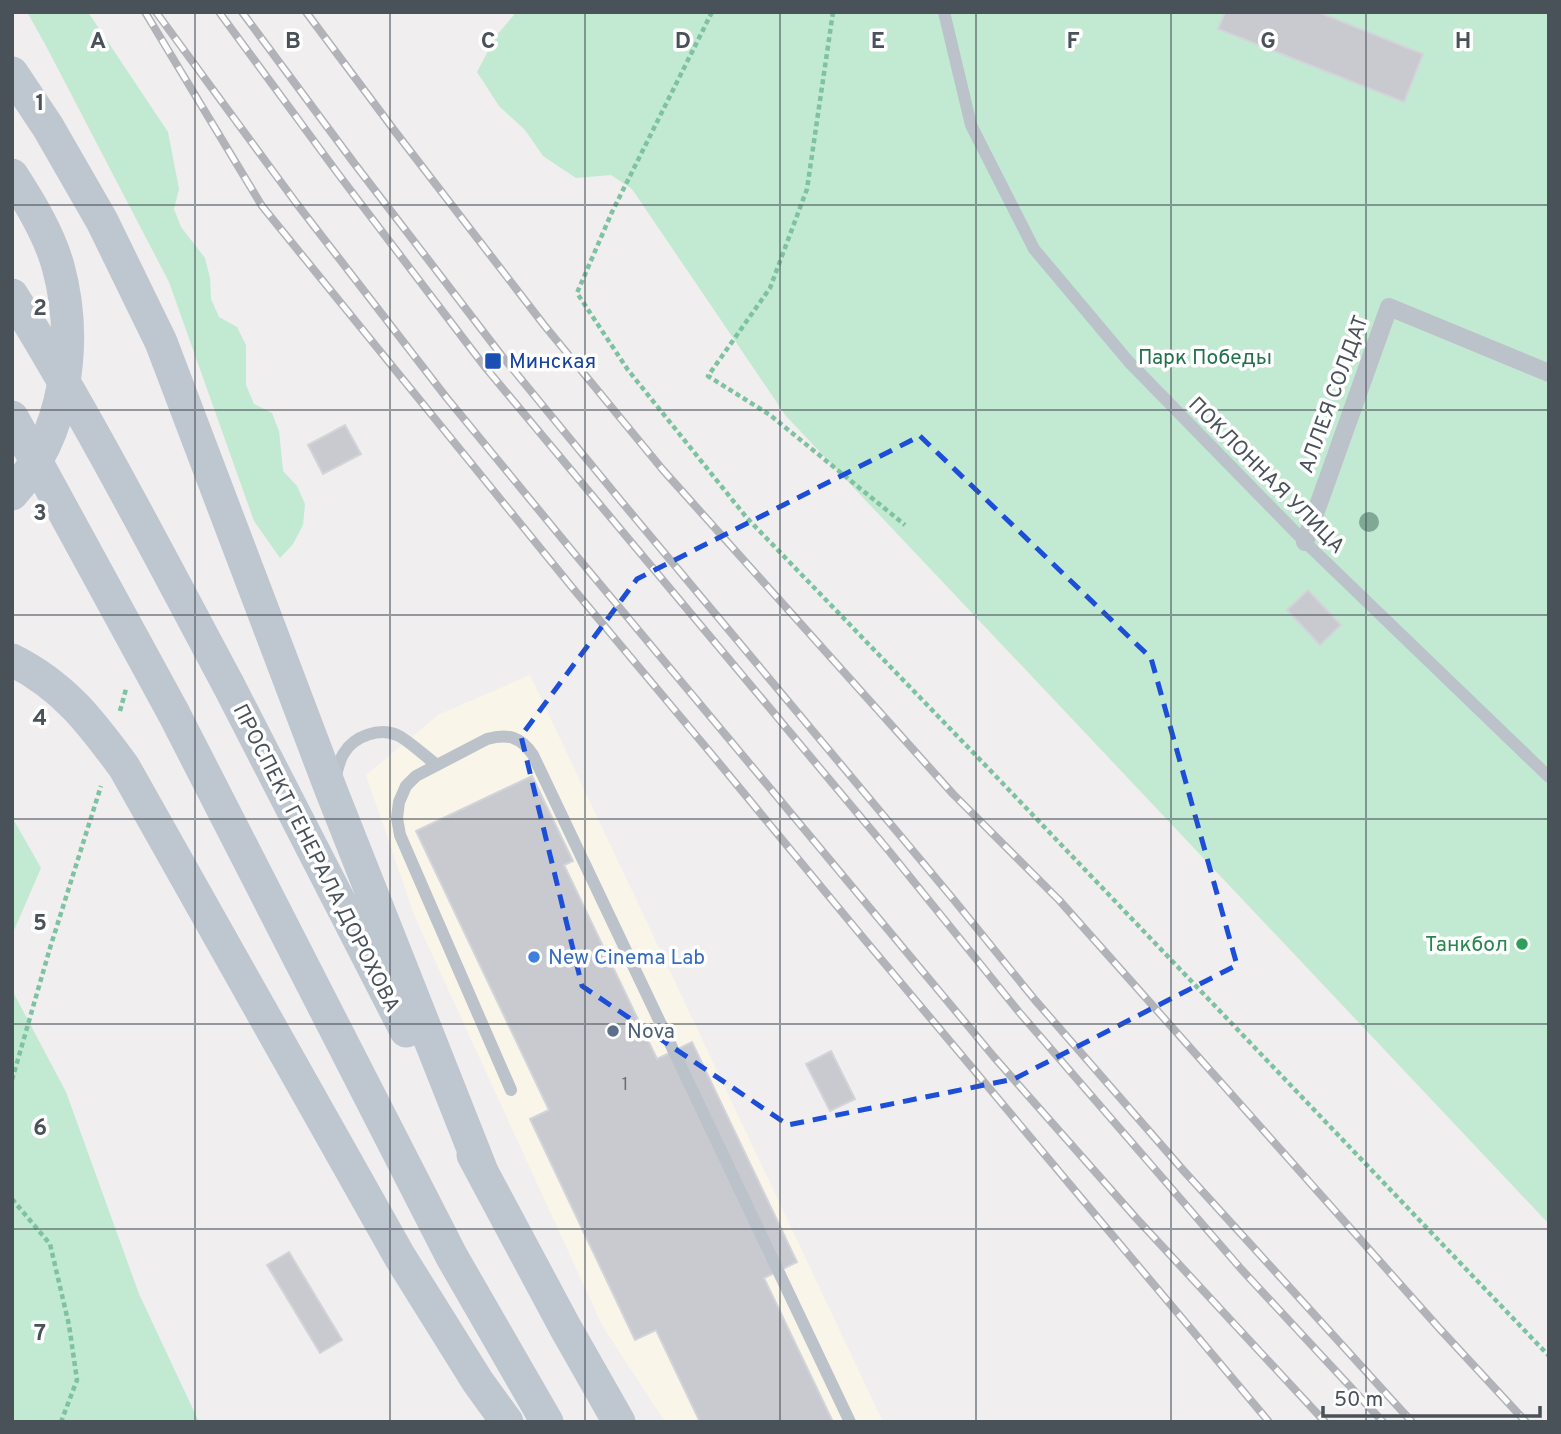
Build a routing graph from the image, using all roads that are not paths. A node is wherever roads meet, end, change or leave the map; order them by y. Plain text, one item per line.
1 (944, 12) edge
2 (12, 73) edge
3 (12, 175) edge
4 (12, 295) edge
5 (1549, 373) edge
6 (12, 417) edge
7 (12, 495) edge
8 (1305, 542) junction
9 (12, 660) edge
10 (437, 765) junction
11 (1549, 777) edge
12 (331, 790) junction
13 (511, 1090) dead end
14 (484, 1174) junction
15 (507, 1422) edge
16 (547, 1422) edge
17 (619, 1422) edge
18 (849, 1422) edge

1 - 8 lane, ПОКЛОННАЯ УЛИЦА
2 - 12 main road
3 - 7 main road
4 - 14 main road, ПРОСПЕКТ ГЕНЕРАЛА ДОРОХОВА, bridge
5 - 8 street, АЛЛЕЯ СОЛДАТ
6 - 16 main road, bridge
8 - 11 lane, ПОКЛОННАЯ УЛИЦА
9 - 15 main road
10 - 12 lane
10 - 13 lane
10 - 18 lane
12 - 14 main road
14 - 17 main road, ПРОСПЕКТ ГЕНЕРАЛА ДОРОХОВА

